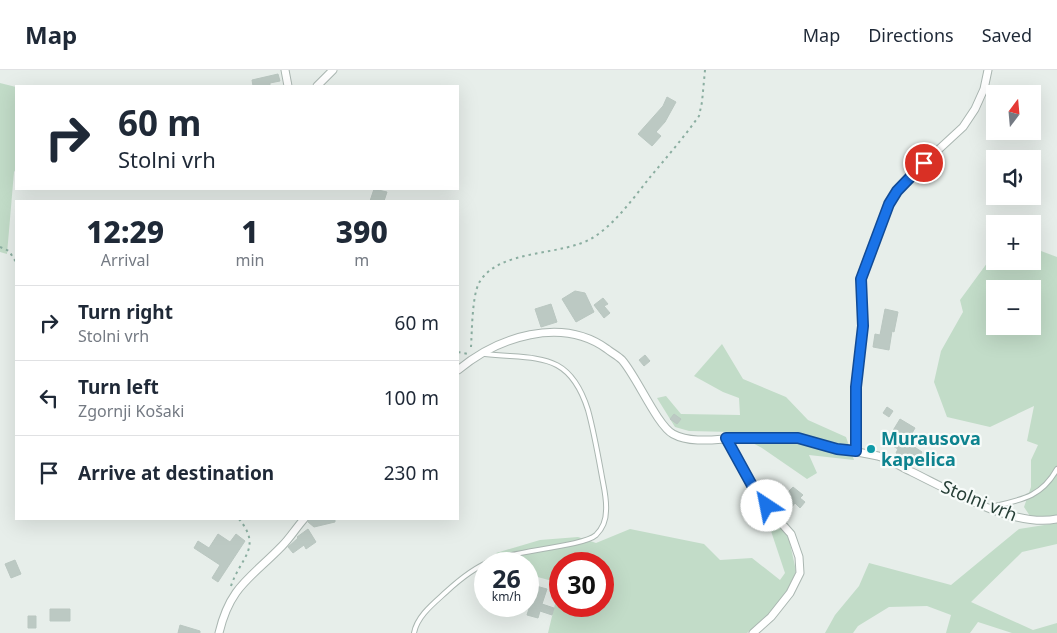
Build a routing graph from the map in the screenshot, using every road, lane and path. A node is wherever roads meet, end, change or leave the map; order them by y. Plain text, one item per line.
1 (284, 70) edge
2 (333, 70) edge
3 (706, 70) edge
4 (988, 70) edge
5 (288, 85) edge
6 (318, 85) edge
7 (0, 247) edge
8 (15, 260) edge
9 (470, 347) dead end
10 (459, 352) edge
11 (481, 353) junction
12 (470, 354) dead end
13 (459, 369) edge
14 (726, 438) junction
15 (856, 451) junction
16 (1057, 469) edge
17 (988, 507) junction
18 (1057, 519) edge
19 (240, 520) edge
20 (303, 520) edge
21 (230, 600) junction
22 (218, 633) edge
23 (414, 633) edge
24 (753, 633) edge

1 - 5 street
2 - 6 street
3 - 9 path
4 - 15 street
7 - 8 path
10 - 12 path
11 - 13 street, Stolni vrh
11 - 14 street, Stolni vrh
11 - 23 lane
14 - 15 street, Stolni vrh
14 - 24 street
15 - 17 street, Stolni vrh
16 - 17 lane
17 - 18 street, Stolni vrh
19 - 21 path
20 - 21 street
21 - 22 street

